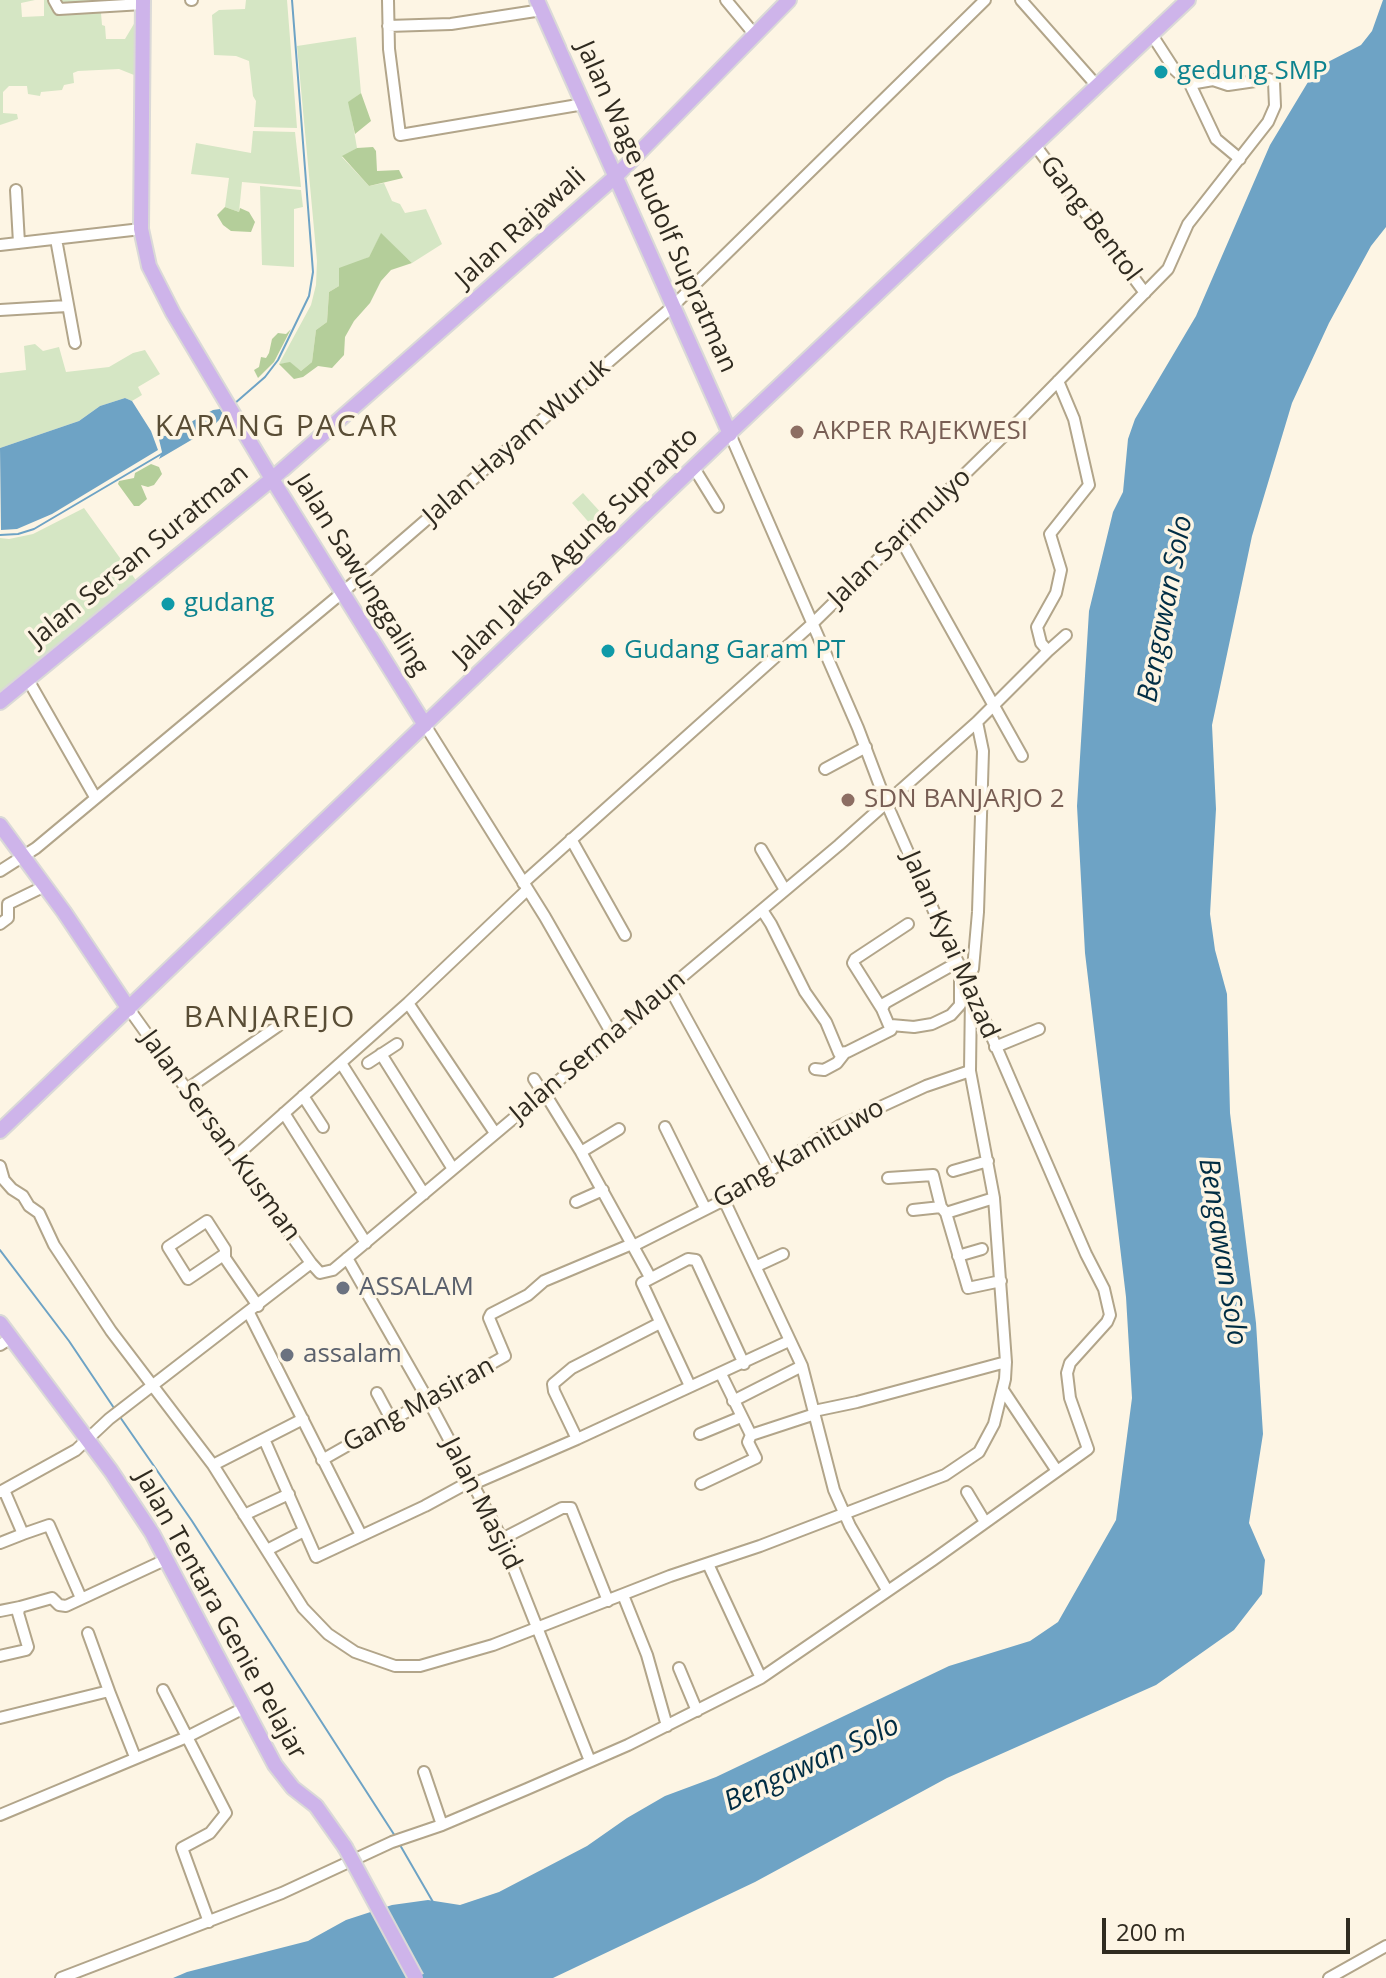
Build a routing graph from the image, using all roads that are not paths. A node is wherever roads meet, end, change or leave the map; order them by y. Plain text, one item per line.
1 (54, 0) edge
2 (388, 0) edge
3 (726, 0) edge
4 (789, 0) edge
5 (985, 0) edge
6 (1021, 0) edge
7 (1188, 0) edge
8 (143, 2) edge
9 (540, 5) edge
10 (388, 26) junction
11 (755, 35) junction
12 (1152, 35) junction
13 (1190, 84) junction
14 (1098, 87) junction
15 (584, 104) junction
16 (1035, 145) junction
17 (1240, 159) junction
18 (616, 176) junction
19 (16, 190) dead end
20 (141, 229) junction
21 (56, 239) junction
22 (19, 243) junction
23 (0, 245) edge
24 (1145, 293) junction
25 (67, 306) junction
26 (672, 307) junction
27 (0, 310) edge
28 (75, 343) dead end
29 (1058, 381) junction
30 (730, 434) junction
31 (694, 468) junction
32 (272, 479) junction
33 (718, 507) dead end
34 (900, 538) junction
35 (343, 592) junction
36 (811, 625) junction
37 (1066, 635) dead end
38 (1048, 651) junction
39 (27, 678) junction
40 (0, 702) edge
41 (993, 705) junction
42 (977, 722) junction
43 (425, 725) junction
44 (866, 747) junction
45 (1022, 756) dead end
46 (825, 769) dead end
47 (95, 797) junction
48 (886, 802) junction
49 (0, 825) edge
50 (571, 839) junction
51 (761, 849) dead end
52 (24, 857) junction
53 (0, 871) edge
54 (45, 886) junction
55 (525, 887) junction
56 (785, 890) junction
57 (762, 910) junction
58 (0, 924) edge
59 (908, 924) dead end
60 (625, 935) dead end
61 (960, 967) junction
62 (669, 987) junction
63 (972, 991) junction
64 (408, 1003) junction
65 (129, 1009) junction
66 (882, 1009) junction
67 (891, 1025) junction
68 (278, 1026) dead end
69 (1039, 1029) dead end
70 (612, 1034) junction
71 (397, 1044) dead end
72 (995, 1047) junction
73 (381, 1054) junction
74 (844, 1054) junction
75 (341, 1063) junction
76 (368, 1063) dead end
77 (815, 1069) dead end
78 (970, 1071) junction
79 (534, 1079) dead end
80 (187, 1089) junction
81 (544, 1092) junction
82 (303, 1096) junction
83 (284, 1113) junction
84 (323, 1127) dead end
85 (665, 1127) dead end
86 (619, 1129) dead end
87 (0, 1131) edge
88 (495, 1133) junction
89 (581, 1152) junction
90 (236, 1156) junction
91 (988, 1161) junction
92 (0, 1166) edge
93 (453, 1169) junction
94 (770, 1171) junction
95 (953, 1171) dead end
96 (888, 1178) dead end
97 (603, 1190) junction
98 (424, 1194) junction
99 (994, 1198) junction
100 (724, 1200) junction
101 (576, 1202) dead end
102 (705, 1208) junction
103 (913, 1210) dead end
104 (944, 1210) junction
105 (366, 1243) junction
106 (633, 1245) junction
107 (982, 1249) dead end
108 (225, 1254) junction
109 (783, 1254) dead end
110 (958, 1256) junction
111 (347, 1258) junction
112 (311, 1263) junction
113 (757, 1266) junction
114 (650, 1277) junction
115 (1001, 1281) junction
116 (253, 1309) junction
117 (0, 1323) edge
118 (660, 1323) junction
119 (789, 1341) junction
120 (6, 1342) edge
121 (1006, 1362) junction
122 (744, 1364) junction
123 (802, 1366) junction
124 (721, 1374) junction
125 (153, 1386) junction
126 (690, 1386) junction
127 (1003, 1390) junction
128 (377, 1393) dead end
129 (428, 1400) junction
130 (733, 1401) junction
131 (815, 1413) junction
132 (741, 1417) junction
133 (303, 1419) junction
134 (392, 1421) junction
135 (700, 1434) dead end
136 (751, 1435) junction
137 (86, 1439) junction
138 (264, 1439) junction
139 (577, 1439) junction
140 (322, 1460) junction
141 (213, 1465) junction
142 (1057, 1471) junction
143 (472, 1483) junction
144 (701, 1484) dead end
145 (2, 1491) edge
146 (967, 1492) dead end
147 (289, 1494) junction
148 (844, 1513) junction
149 (244, 1515) junction
150 (985, 1522) junction
151 (304, 1531) junction
152 (23, 1534) junction
153 (361, 1535) junction
154 (502, 1539) junction
155 (0, 1543) edge
156 (267, 1550) junction
157 (167, 1559) junction
158 (708, 1564) junction
159 (887, 1590) junction
160 (623, 1595) junction
161 (81, 1598) junction
162 (608, 1601) junction
163 (20, 1607) junction
164 (0, 1611) edge
165 (537, 1628) junction
166 (88, 1633) dead end
167 (0, 1656) edge
168 (679, 1668) dead end
169 (761, 1678) junction
170 (163, 1690) dead end
171 (109, 1691) junction
172 (244, 1708) junction
173 (697, 1711) junction
174 (0, 1718) edge
175 (667, 1726) junction
176 (187, 1737) junction
177 (135, 1757) junction
178 (590, 1761) junction
179 (424, 1772) dead end
180 (0, 1815) edge
181 (442, 1825) junction
182 (209, 1922) junction
183 (1386, 1946) edge
184 (1346, 1974) edge
185 (61, 1978) edge
186 (416, 1978) edge
187 (1329, 1978) edge

1 - 8 street
2 - 10 street
3 - 11 street
4 - 11 main road, Jalan Rajawali
5 - 26 street, Jalan Hayam Wuruk
6 - 14 street
7 - 12 main road, Jalan Jaksa Agung Suprapto
8 - 20 main road, Jalan Sawunggaling
9 - 10 street
9 - 15 main road, Jalan Wage Rudolf Supratman
10 - 15 street
11 - 18 main road, Jalan Rajawali
12 - 13 street
12 - 14 main road, Jalan Jaksa Agung Suprapto
13 - 17 street
13 - 17 street, Jalan Sarimulyo
14 - 16 main road, Jalan Jaksa Agung Suprapto
15 - 18 main road, Jalan Wage Rudolf Supratman
16 - 24 street, Gang Bentol
16 - 30 main road, Jalan Jaksa Agung Suprapto
17 - 24 street, Jalan Sarimulyo
18 - 26 main road, Jalan Wage Rudolf Supratman
18 - 32 main road, Jalan Rajawali
19 - 22 street
20 - 21 street
20 - 32 main road, Jalan Sawunggaling
21 - 22 street
21 - 25 street
22 - 23 street
24 - 29 street, Jalan Sarimulyo
25 - 27 street
25 - 28 street
26 - 30 main road, Jalan Wage Rudolf Supratman
26 - 35 street, Jalan Hayam Wuruk
29 - 34 street, Jalan Sarimulyo
29 - 38 street
30 - 31 main road, Jalan Jaksa Agung Suprapto
30 - 36 street, Jalan Kyai Mazad
31 - 33 street
31 - 43 main road, Jalan Jaksa Agung Suprapto
32 - 35 main road, Jalan Sawunggaling
32 - 39 main road, Jalan Sersan Suratman
34 - 36 street, Jalan Sarimulyo
34 - 41 street
35 - 43 main road, Jalan Sawunggaling
35 - 47 street, Jalan Hayam Wuruk
36 - 44 street, Jalan Kyai Mazad
36 - 50 street, Jalan Sarimulyo
37 - 38 street, Jalan Serma Maun
38 - 41 street, Jalan Serma Maun
39 - 40 main road, Jalan Sersan Suratman
39 - 47 street
41 - 42 street, Jalan Serma Maun
41 - 45 street
42 - 48 street, Jalan Serma Maun
42 - 61 street
43 - 55 street
43 - 65 main road, Jalan Jaksa Agung Suprapto
44 - 46 street
44 - 48 street, Jalan Kyai Mazad
47 - 52 street, Jalan Hayam Wuruk
48 - 56 street, Jalan Serma Maun
48 - 61 street, Jalan Kyai Mazad
49 - 52 main road
50 - 55 street, Jalan Sarimulyo
50 - 60 street
51 - 56 street
52 - 53 street, Jalan Hayam Wuruk
52 - 54 main road
54 - 58 street
54 - 65 main road
55 - 64 street, Jalan Sarimulyo
55 - 70 street
56 - 57 street, Jalan Serma Maun
57 - 62 street, Jalan Serma Maun
57 - 74 street
59 - 66 street
61 - 63 street, Jalan Kyai Mazad
61 - 66 street
61 - 67 street
62 - 70 street, Jalan Serma Maun
62 - 94 street
63 - 72 street, Jalan Kyai Mazad
63 - 78 street
64 - 75 street, Jalan Sarimulyo
64 - 88 street
65 - 80 street, Jalan Sersan Kusman
65 - 87 main road, Jalan Jaksa Agung Suprapto
66 - 67 street
67 - 74 street
68 - 80 street
69 - 72 street
70 - 81 street, Jalan Serma Maun
71 - 73 street
72 - 142 street, Jalan Kyai Mazad
73 - 76 street
73 - 93 street
74 - 77 street
75 - 82 street, Jalan Sarimulyo
75 - 98 street
78 - 91 street
78 - 94 street, Gang Kamituwo
79 - 81 street
80 - 90 street, Jalan Sersan Kusman
81 - 88 street, Jalan Serma Maun
81 - 89 street
82 - 83 street, Jalan Sarimulyo
82 - 84 street
83 - 90 street, Jalan Sarimulyo
83 - 105 street
85 - 102 street
86 - 89 street
88 - 93 street, Jalan Serma Maun
89 - 97 street
90 - 112 street, Jalan Sersan Kusman
91 - 95 street
91 - 99 street
92 - 125 street
93 - 98 street, Jalan Serma Maun
94 - 100 street, Gang Kamituwo
96 - 104 street
97 - 101 street
97 - 106 street
98 - 105 street, Jalan Serma Maun
99 - 104 street
99 - 115 street
100 - 102 street, Gang Kamituwo
100 - 113 street
102 - 106 street, Gang Kamituwo
103 - 104 street
104 - 110 street
105 - 111 street, Jalan Serma Maun
106 - 114 street
106 - 129 street, Gang Masiran
107 - 110 street
108 - 108 street
108 - 116 street
109 - 113 street
110 - 115 street
111 - 112 street, Jalan Serma Maun
111 - 129 street, Jalan Masjid
112 - 116 street
113 - 119 street
114 - 118 street
114 - 122 street
115 - 121 street
116 - 125 street
116 - 133 street
117 - 120 main road, Jalan Tentara Genie Pelajar
118 - 126 street
118 - 139 street
119 - 122 street
119 - 123 street
120 - 137 main road, Jalan Tentara Genie Pelajar
121 - 127 street
121 - 131 street
122 - 124 street
123 - 130 street
123 - 131 street
124 - 126 street
124 - 130 street
125 - 137 street
125 - 141 street
126 - 139 street
127 - 142 street
127 - 148 street
128 - 134 street
129 - 134 street, Gang Masiran
129 - 143 street, Jalan Masjid
130 - 132 street
131 - 136 street
131 - 148 street
132 - 135 street
132 - 136 street
133 - 138 street
133 - 140 street
134 - 140 street, Gang Masiran
136 - 144 street
137 - 145 street
137 - 157 main road, Jalan Tentara Genie Pelajar
138 - 141 street
138 - 147 street
139 - 143 street
140 - 153 street
141 - 149 street
142 - 150 street
143 - 153 street
143 - 154 street, Jalan Masjid
145 - 152 street
146 - 150 street
147 - 149 street
147 - 151 street
148 - 158 street
148 - 159 street
149 - 156 street
150 - 159 street
151 - 153 street
151 - 156 street
152 - 155 street
152 - 161 street
154 - 162 street
154 - 165 street, Jalan Masjid
156 - 165 street
157 - 161 street
157 - 172 main road, Jalan Tentara Genie Pelajar
158 - 160 street
158 - 169 street
159 - 169 street
160 - 162 street
160 - 175 street
161 - 163 street
162 - 165 street
163 - 164 street
163 - 167 street
165 - 178 street, Jalan Masjid
166 - 171 street
168 - 173 street
169 - 173 street
170 - 176 street
171 - 174 street
171 - 177 street
172 - 176 street
172 - 186 main road, Jalan Tentara Genie Pelajar, bridge
173 - 175 street
175 - 178 street
176 - 177 street
176 - 182 street
177 - 180 street
178 - 181 street
179 - 181 street
181 - 182 street
182 - 185 street
183 - 184 street
184 - 187 street

